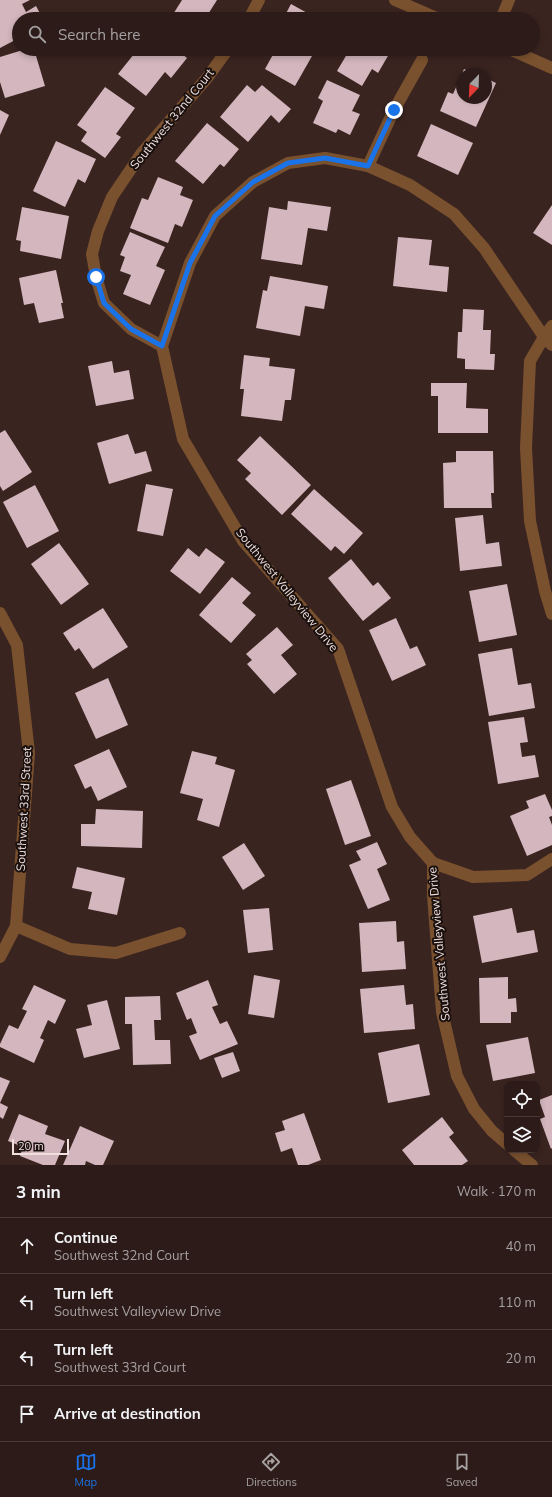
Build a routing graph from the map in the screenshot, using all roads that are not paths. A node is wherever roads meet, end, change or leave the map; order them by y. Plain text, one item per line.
1 (259, 0) edge
2 (395, 0) edge
3 (509, 0) edge
4 (253, 12) edge
5 (423, 12) edge
6 (504, 12) edge
7 (223, 56) edge
8 (524, 56) edge
9 (422, 60) dead end
10 (552, 68) edge
11 (368, 166) junction
12 (552, 326) edge
13 (548, 341) edge
14 (162, 346) junction
15 (0, 613) edge
16 (552, 614) edge
17 (552, 859) edge
18 (433, 863) junction
19 (16, 926) junction
20 (180, 933) dead end
21 (0, 958) edge
22 (504, 1141) edge
23 (518, 1153) edge
24 (532, 1165) edge

1 - 4 street
2 - 5 street
3 - 6 street
7 - 14 street, Southwest 32nd Court
8 - 10 street
9 - 11 street
11 - 13 street
11 - 14 street
12 - 13 street
13 - 16 street
14 - 18 street, Southwest Valleyview Drive
15 - 19 street, Southwest 33rd Street
17 - 18 street
18 - 22 street, Southwest Valleyview Drive
19 - 20 street
19 - 21 street, Southwest 33rd Street
23 - 24 street

